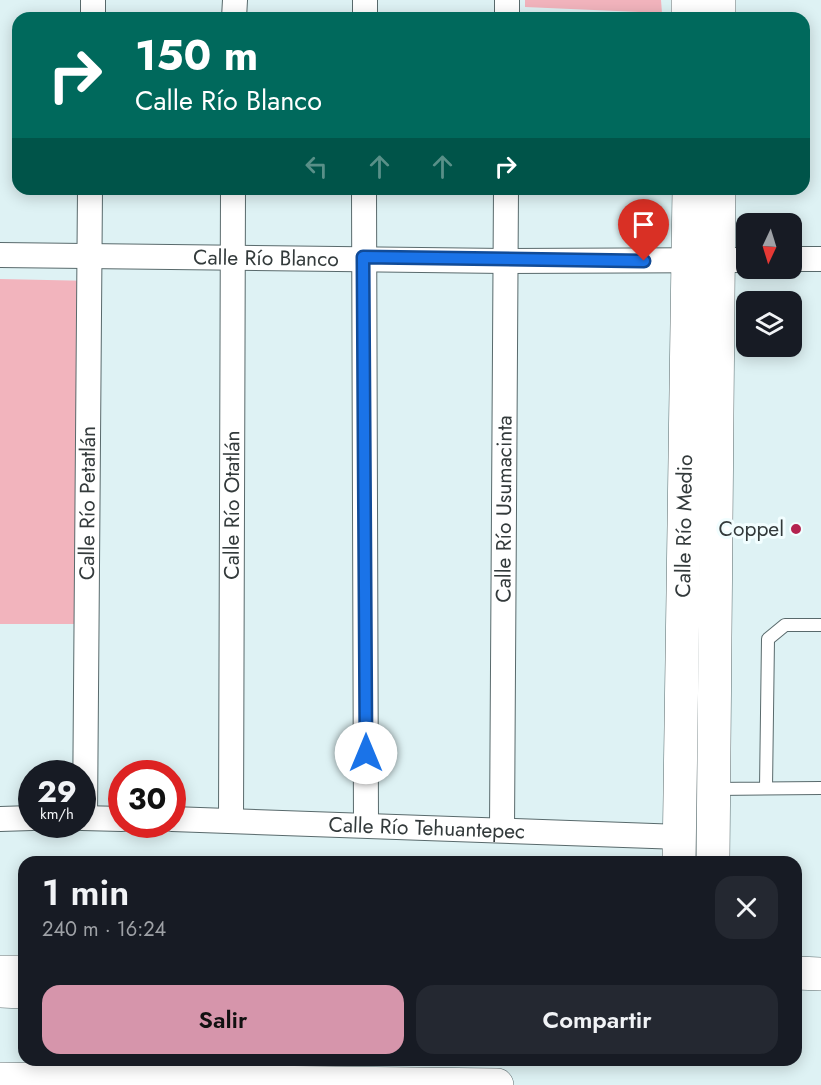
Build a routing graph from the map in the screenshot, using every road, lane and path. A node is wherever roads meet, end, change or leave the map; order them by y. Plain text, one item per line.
1 (90, 195) edge
2 (233, 195) edge
3 (364, 195) edge
4 (506, 195) edge
5 (692, 195) edge
6 (719, 195) edge
7 (89, 254) junction
8 (0, 255) edge
9 (232, 256) junction
10 (363, 257) junction
11 (802, 259) edge
12 (821, 259) edge
13 (505, 261) junction
14 (719, 261) edge
15 (821, 625) edge
16 (85, 760) edge
17 (766, 788) junction
18 (821, 788) edge
19 (715, 789) junction
20 (18, 818) edge
21 (0, 819) edge
22 (186, 819) edge
23 (231, 820) junction
24 (366, 824) junction
25 (502, 829) junction
26 (680, 850) edge
27 (713, 856) edge
28 (0, 972) edge
29 (18, 972) edge
30 (802, 974) edge
31 (821, 974) edge
32 (0, 991) edge
33 (18, 992) edge
34 (0, 1079) edge
35 (497, 1085) edge

1 - 7 street, Calle Río Petatlán
2 - 9 street, Calle Río Otatlán
3 - 10 street
4 - 13 street, Calle Río Usumacinta
5 - 14 main road, Calle Río Medio
6 - 14 main road, Calle Río Medio
7 - 8 street, Calle Río Blanco
7 - 9 street, Calle Río Blanco
7 - 16 street, Calle Río Petatlán
9 - 10 street, Calle Río Blanco
9 - 23 street, Calle Río Otatlán
10 - 13 street, Calle Río Blanco
10 - 24 street
11 - 12 street
13 - 14 street, Calle Río Blanco
13 - 25 street, Calle Río Usumacinta
14 - 19 main road, Calle Río Medio
14 - 26 main road, Calle Río Medio
15 - 17 lane
17 - 18 lane
17 - 19 lane
19 - 27 main road, Calle Río Medio
20 - 21 street
22 - 23 street, Calle Río Tehuantepec
23 - 24 street, Calle Río Tehuantepec
24 - 25 street, Calle Río Tehuantepec
25 - 26 street, Calle Río Tehuantepec
28 - 29 main road
30 - 31 main road
32 - 33 main road
34 - 35 main road

